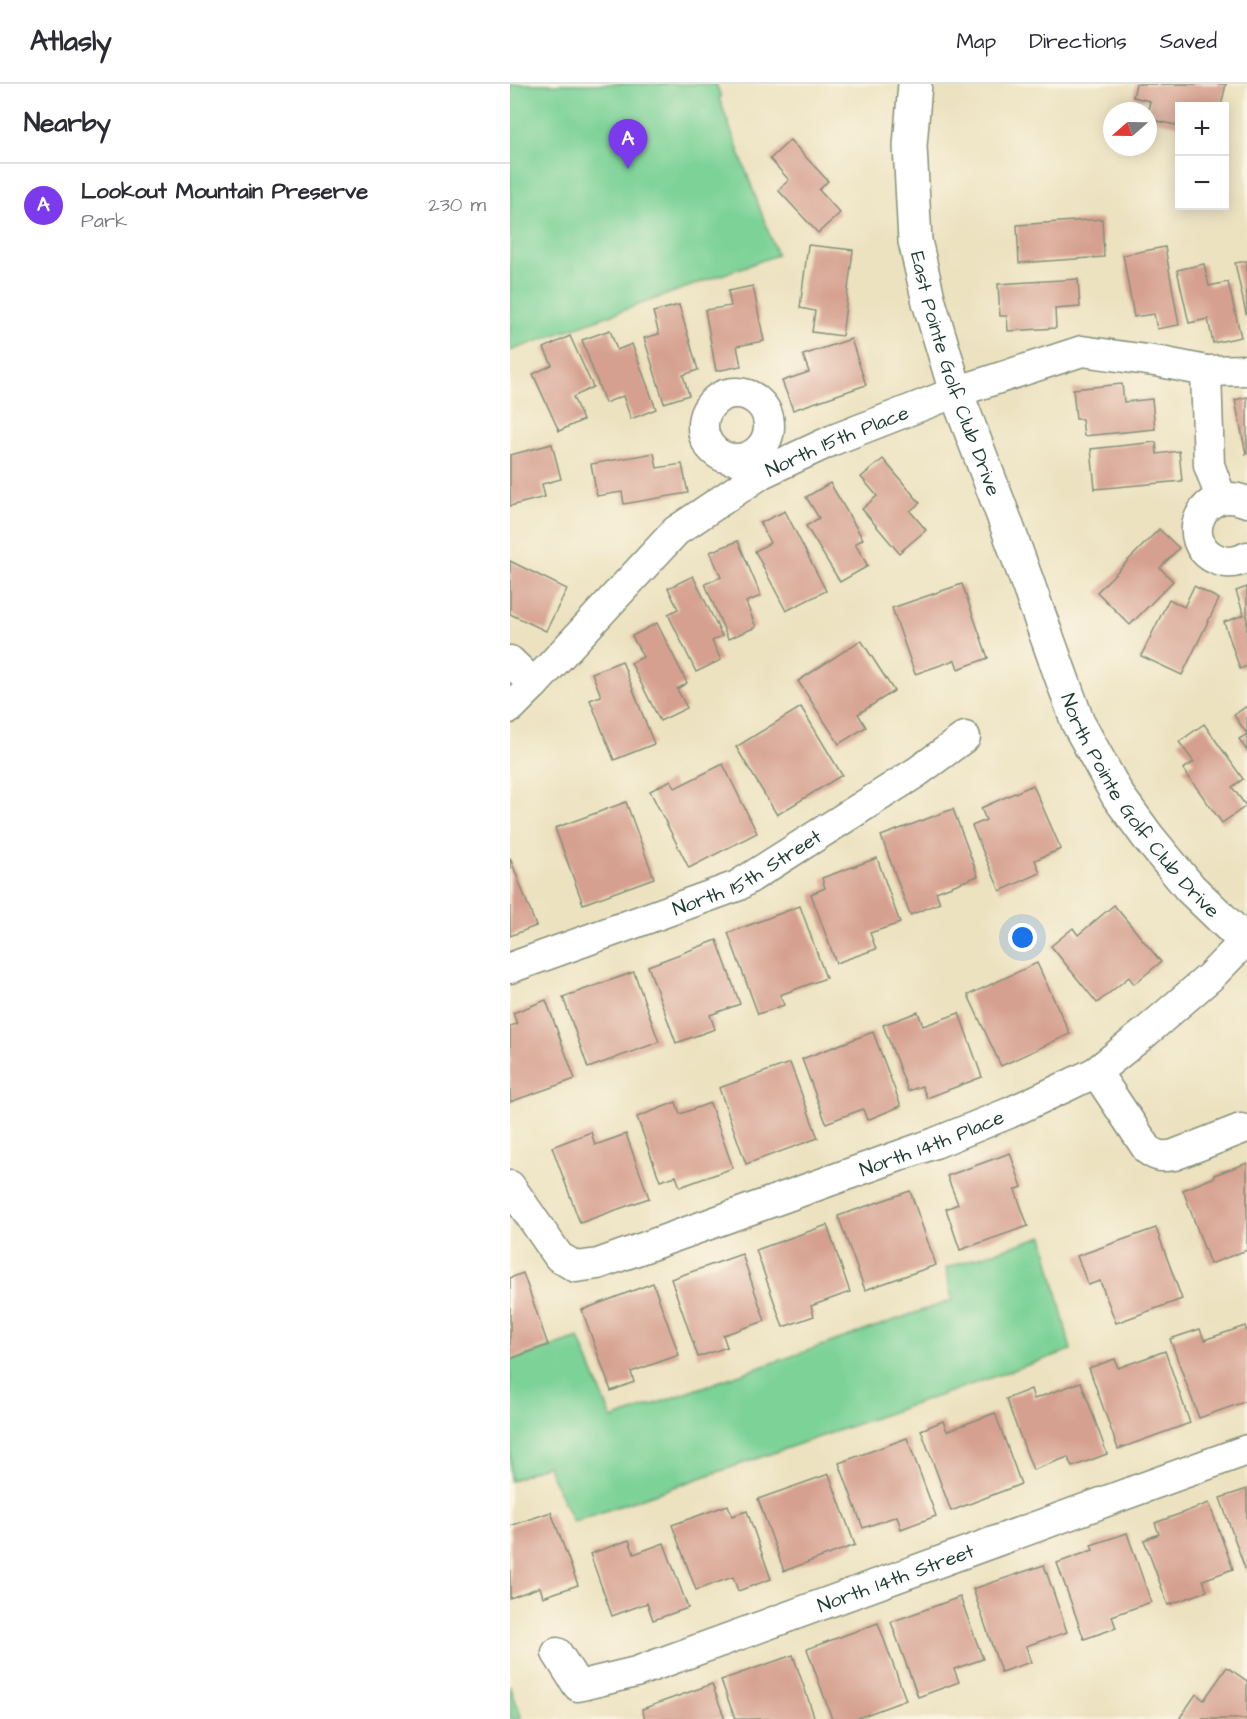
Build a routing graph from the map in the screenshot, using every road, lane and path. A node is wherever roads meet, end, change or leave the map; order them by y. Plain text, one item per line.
1 (915, 84) edge
2 (1247, 370) edge
3 (1206, 371) junction
4 (956, 392) junction
5 (1234, 500) edge
6 (1247, 557) edge
7 (1052, 653) joint
8 (510, 661) edge
9 (534, 684) junction
10 (510, 708) edge
11 (965, 737) dead end
12 (1246, 942) edge
13 (510, 968) edge
14 (1096, 1072) junction
15 (1241, 1128) dead end
16 (510, 1186) edge
17 (1247, 1450) edge
18 (557, 1653) dead end

1 - 4 street, East Pointe Golf Club Drive
2 - 3 street, North 15th Place
3 - 4 street, North 15th Place
3 - 5 street
4 - 7 street, East Pointe Golf Club Drive
4 - 9 street, North 15th Place
5 - 6 street
7 - 12 street, North Pointe Golf Club Drive
8 - 9 street
9 - 10 street, North 15th Place
11 - 13 street, North 15th Street
12 - 14 street, North 14th Place
14 - 15 street
14 - 16 street, North 14th Place
17 - 18 street, North 14th Street

